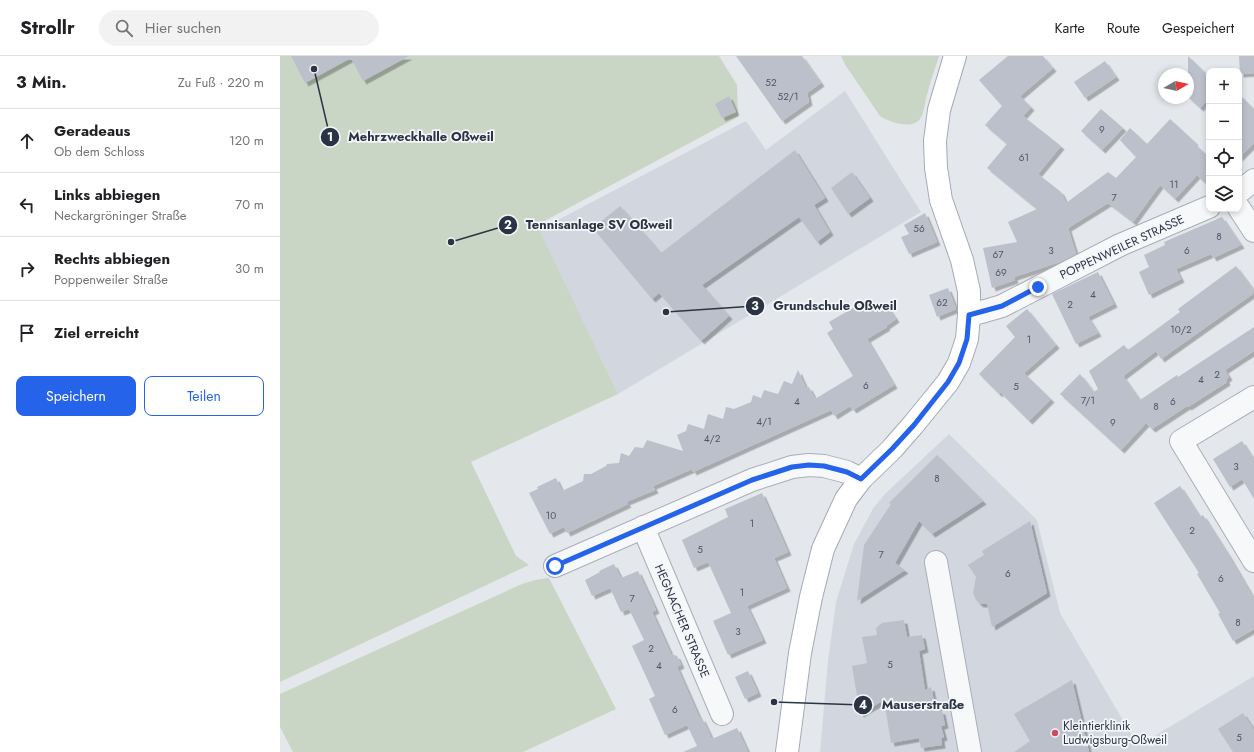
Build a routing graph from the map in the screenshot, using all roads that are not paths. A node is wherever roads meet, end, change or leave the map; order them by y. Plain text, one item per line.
1 (955, 56) edge
2 (1254, 180) edge
3 (1242, 190) edge
4 (1206, 208) edge
5 (1242, 212) edge
6 (1254, 231) edge
7 (969, 315) junction
8 (1254, 397) edge
9 (861, 479) junction
10 (643, 527) junction
11 (1254, 561) edge
12 (936, 562) dead end
13 (555, 566) dead end
14 (722, 714) dead end
15 (787, 752) edge
16 (970, 752) edge

1 - 7 main road
2 - 3 street
4 - 7 street, POPPENWEILER STRASSE
5 - 6 street
7 - 9 main road
8 - 11 street
9 - 10 street
9 - 15 main road
10 - 13 street
10 - 14 street, HEGNACHER STRASSE
12 - 16 street

